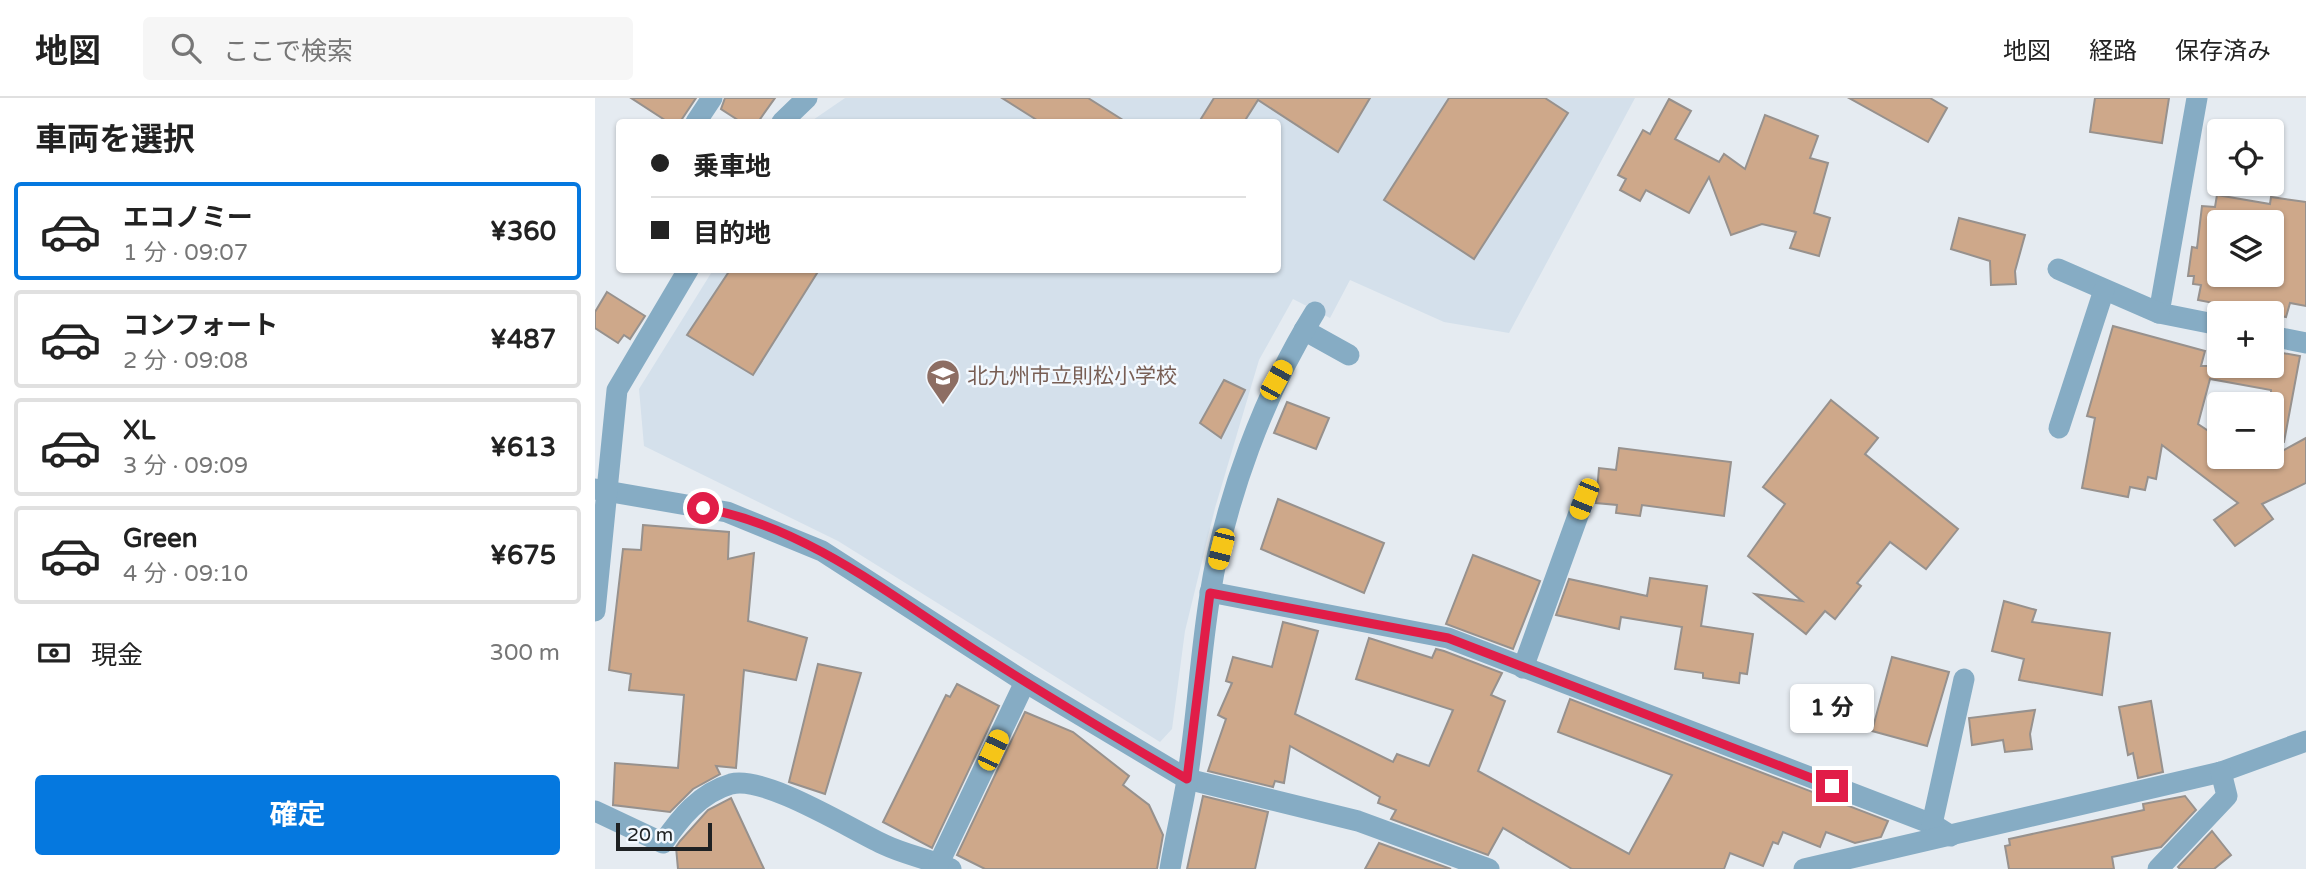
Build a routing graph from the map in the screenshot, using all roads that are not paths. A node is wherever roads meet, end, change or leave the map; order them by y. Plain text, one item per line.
1 (712, 98) edge
2 (807, 98) edge
3 (2197, 98) edge
4 (698, 119) edge
5 (785, 119) edge
6 (2057, 269) dead end
7 (686, 273) edge
8 (2104, 290) junction
9 (2159, 313) junction
10 (2207, 323) edge
11 (2284, 339) edge
12 (2306, 343) edge
13 (1349, 355) dead end
14 (2059, 428) dead end
15 (600, 490) edge
16 (1584, 499) dead end
17 (1210, 593) junction
18 (595, 611) edge
19 (1523, 668) junction
20 (1964, 680) dead end
21 (1025, 682) junction
22 (2306, 741) edge
23 (2221, 772) junction
24 (1187, 779) junction
25 (595, 811) edge
26 (1932, 824) junction
27 (1951, 836) junction
28 (945, 866) edge
29 (1170, 869) edge
30 (1489, 869) edge
31 (1804, 869) edge
32 (2158, 869) edge

1 - 4 street
2 - 5 street
3 - 9 street
6 - 8 street
7 - 15 street
8 - 9 street
8 - 14 street
9 - 10 street
11 - 12 street
13 - 17 street
15 - 18 street
15 - 21 street
16 - 19 street
17 - 19 street
17 - 24 street
19 - 26 street
20 - 26 street
21 - 24 street
21 - 28 street
22 - 23 street
23 - 27 street
23 - 32 street
24 - 29 street
24 - 30 street
25 - 28 street
26 - 27 street
27 - 31 street

